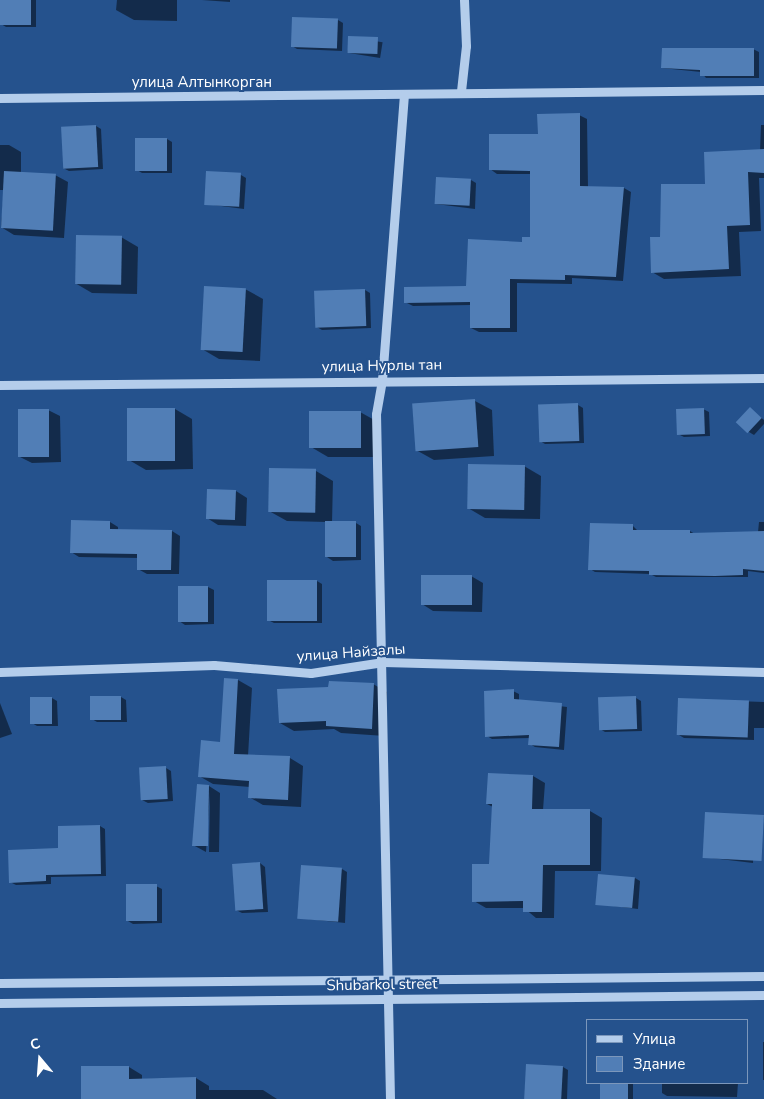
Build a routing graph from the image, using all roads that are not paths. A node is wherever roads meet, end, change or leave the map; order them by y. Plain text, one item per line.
1 (464, 0) edge
2 (764, 90) edge
3 (461, 91) junction
4 (404, 95) junction
5 (0, 98) edge
6 (764, 378) edge
7 (382, 380) junction
8 (0, 385) edge
9 (383, 662) junction
10 (0, 672) edge
11 (764, 672) edge
12 (764, 976) edge
13 (388, 980) junction
14 (0, 983) edge
15 (764, 995) edge
16 (388, 999) junction
17 (0, 1003) edge
18 (390, 1099) edge

1 - 3 street
2 - 3 street, улица Алтынкорган
3 - 4 street, улица Алтынкорган
4 - 5 street, улица Алтынкорган
4 - 7 street
6 - 7 street, улица Нурлы тан
7 - 8 street, улица Нурлы тан
7 - 9 street
9 - 10 street, улица Найзалы
9 - 11 street, улица Найзалы
9 - 13 street
12 - 13 street, Shubarkol street
13 - 14 street, Shubarkol street
13 - 16 street
15 - 16 street, Shubarkol street
16 - 17 street, Shubarkol street
16 - 18 street

